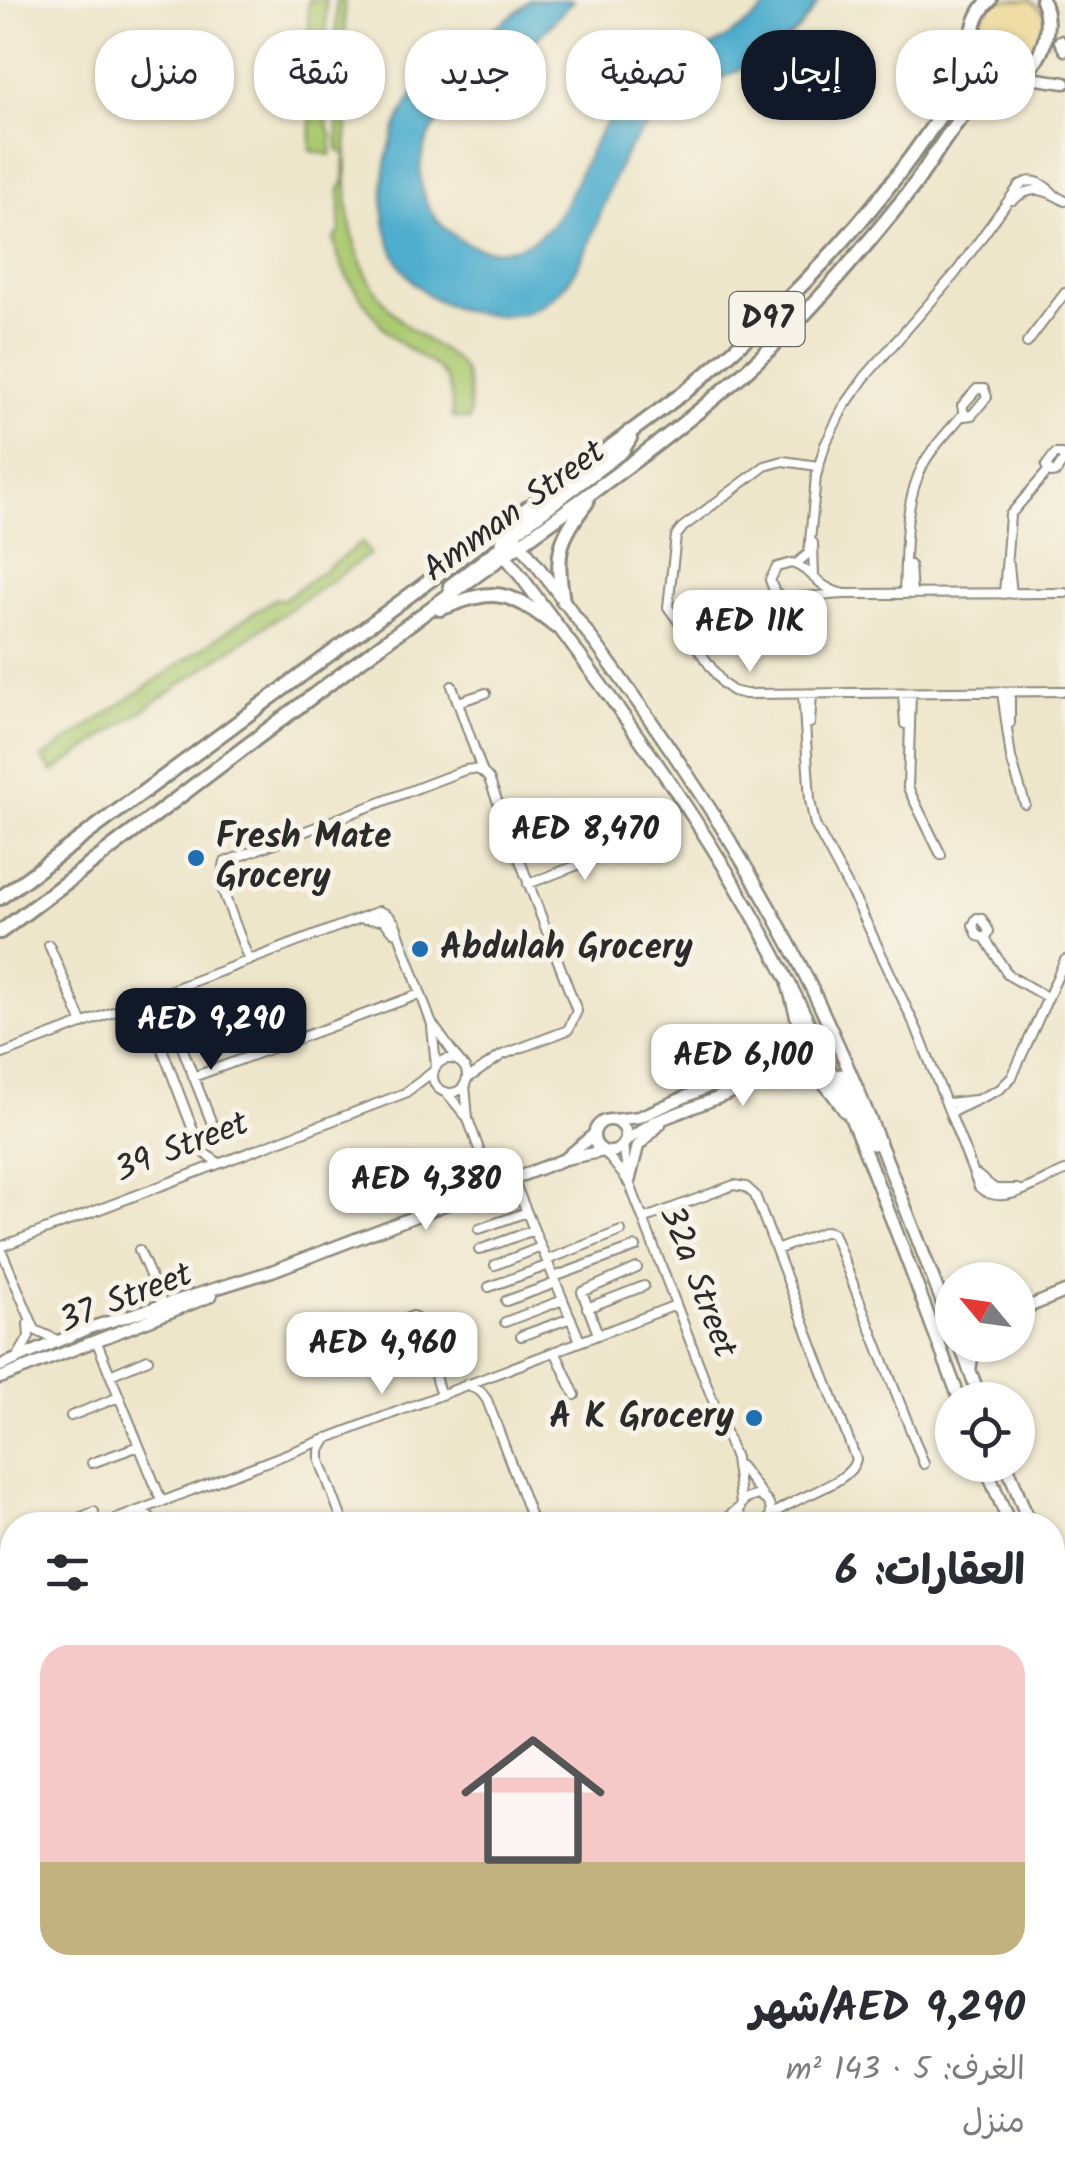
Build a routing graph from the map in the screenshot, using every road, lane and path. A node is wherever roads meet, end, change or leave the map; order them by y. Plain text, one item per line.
1 (990, 0) edge
2 (1048, 3) edge
3 (973, 30) edge
4 (1062, 46) edge
5 (1035, 75) edge
6 (1035, 79) edge
7 (1065, 83) edge
8 (936, 120) edge
9 (960, 120) edge
10 (1061, 199) edge
11 (1065, 293) edge
12 (1027, 343) dead end
13 (963, 414) dead end
14 (818, 466) junction
15 (1048, 471) dead end
16 (596, 490) junction
17 (505, 533) junction
18 (811, 538) junction
19 (502, 552) junction
20 (796, 564) junction
21 (814, 578) junction
22 (844, 594) junction
23 (908, 594) junction
24 (1008, 594) junction
25 (1065, 594) edge
26 (563, 600) junction
27 (424, 616) junction
28 (555, 626) junction
29 (390, 641) junction
30 (452, 686) dead end
31 (1006, 692) junction
32 (1065, 692) edge
33 (486, 693) dead end
34 (907, 693) junction
35 (808, 694) junction
36 (458, 702) junction
37 (477, 752) junction
38 (468, 769) junction
39 (484, 773) junction
40 (1025, 804) dead end
41 (628, 846) dead end
42 (941, 856) dead end
43 (528, 884) junction
44 (0, 898) edge
45 (0, 932) edge
46 (985, 938) dead end
47 (49, 944) dead end
48 (1065, 960) edge
49 (249, 961) junction
50 (788, 980) junction
51 (420, 994) junction
52 (1048, 998) junction
53 (144, 1001) junction
54 (432, 1022) junction
55 (82, 1024) junction
56 (154, 1029) junction
57 (820, 1047) junction
58 (793, 1050) junction
59 (0, 1056) edge
60 (459, 1061) junction
61 (435, 1069) junction
62 (193, 1078) junction
63 (466, 1082) junction
64 (198, 1089) junction
65 (446, 1092) junction
66 (179, 1094) junction
67 (950, 1108) junction
68 (674, 1114) junction
69 (468, 1119) junction
70 (613, 1120) junction
71 (852, 1122) junction
72 (593, 1135) junction
73 (218, 1140) dead end
74 (624, 1143) junction
75 (604, 1151) junction
76 (565, 1158) junction
77 (219, 1163) junction
78 (1065, 1171) edge
79 (513, 1178) junction
80 (629, 1182) junction
81 (494, 1186) junction
82 (527, 1212) junction
83 (643, 1219) junction
84 (479, 1229) dead end
85 (534, 1230) junction
86 (621, 1231) dead end
87 (0, 1247) edge
88 (541, 1247) junction
89 (636, 1247) dead end
90 (139, 1250) dead end
91 (479, 1250) dead end
92 (776, 1250) junction
93 (926, 1261) junction
94 (548, 1262) junction
95 (495, 1264) dead end
96 (637, 1268) dead end
97 (272, 1271) junction
98 (555, 1280) junction
99 (935, 1283) edge
100 (490, 1286) dead end
101 (644, 1286) dead end
102 (1065, 1292) edge
103 (563, 1300) junction
104 (506, 1302) dead end
105 (676, 1304) junction
106 (1035, 1304) edge
107 (163, 1305) junction
108 (587, 1308) junction
109 (27, 1314) junction
110 (570, 1318) junction
111 (504, 1322) dead end
112 (598, 1334) junction
113 (521, 1336) dead end
114 (96, 1340) junction
115 (59, 1341) junction
116 (580, 1341) junction
117 (336, 1344) dead end
118 (555, 1350) junction
119 (16, 1359) junction
120 (148, 1359) dead end
121 (966, 1362) edge
122 (971, 1362) edge
123 (0, 1366) edge
124 (970, 1372) junction
125 (110, 1375) junction
126 (0, 1378) edge
127 (953, 1382) edge
128 (974, 1382) edge
129 (467, 1384) junction
130 (441, 1394) junction
131 (574, 1395) dead end
132 (119, 1397) junction
133 (71, 1416) dead end
134 (326, 1438) junction
135 (139, 1446) junction
136 (735, 1458) junction
137 (92, 1463) dead end
138 (924, 1464) dead end
139 (992, 1482) edge
140 (1014, 1482) edge
141 (765, 1499) junction
142 (162, 1502) junction
143 (740, 1506) junction
144 (137, 1512) edge
145 (339, 1512) edge
146 (529, 1512) edge
147 (733, 1512) edge
148 (740, 1512) edge
149 (769, 1512) edge
150 (779, 1512) edge
151 (1005, 1512) edge
152 (1025, 1512) edge

1 - 3 main road, Amman Street
2 - 4 main road
4 - 5 main road
6 - 7 street
8 - 17 main road, Amman Street / D97
9 - 16 main road, Amman Street / D97
10 - 14 street
11 - 12 street
13 - 23 street
14 - 18 street
14 - 35 street
15 - 24 street
16 - 17 main road, Amman Street / D97
16 - 26 main road
17 - 19 main road, Amman Street / D97
17 - 19 main road
17 - 26 main road
17 - 44 main road, Amman Street / D97
18 - 20 street
18 - 21 street
19 - 27 main road, Amman Street / D97
19 - 28 main road
19 - 29 main road
20 - 21 street
20 - 22 street
21 - 22 street
22 - 23 street
23 - 24 street
24 - 25 street
26 - 93 main road
27 - 28 main road
27 - 29 main road, Amman Street / D97
28 - 50 main road
29 - 45 main road, Amman Street / D97
30 - 36 street
31 - 32 street
31 - 34 street
31 - 40 street
33 - 36 street
34 - 35 street
34 - 42 street
35 - 67 street
36 - 37 street
37 - 38 street
37 - 39 street
38 - 39 street
38 - 49 street
39 - 43 street
41 - 43 street
43 - 63 street
46 - 52 street
47 - 55 street
48 - 52 street
49 - 51 street
49 - 53 street
50 - 57 main road
50 - 58 street
51 - 54 street
51 - 62 street
52 - 67 street
53 - 55 street
53 - 56 street
54 - 60 street
54 - 61 street
55 - 59 street
56 - 62 street
56 - 66 street
57 - 58 main road
57 - 71 main road
57 - 93 main road
58 - 70 street
60 - 61 street
60 - 63 street
61 - 65 street
61 - 77 street, 39 Street
62 - 64 street
63 - 65 street
63 - 69 street
64 - 66 street
64 - 73 street
65 - 69 street
66 - 77 street
67 - 78 street
68 - 71 street
68 - 74 street
68 - 80 street
69 - 81 street
70 - 72 street
70 - 74 street
71 - 127 main road
72 - 75 street
72 - 76 street, 37 Street
74 - 75 street
74 - 80 street, 32a Street
75 - 76 street, 37 Street
75 - 80 street, 32a Street
76 - 79 street, 37 Street
77 - 87 street, 39 Street
79 - 81 street, 37 Street
79 - 82 street
80 - 83 street, 32a Street
81 - 97 street, 37 Street
82 - 84 street
82 - 85 street
83 - 92 street
83 - 105 street, 32a Street
85 - 88 street
85 - 91 street
86 - 94 street
87 - 109 street
88 - 94 street
88 - 95 street
89 - 98 street
90 - 107 street
92 - 138 street
92 - 150 street
93 - 99 main road
94 - 98 street
94 - 100 street
96 - 108 street
97 - 107 street, 37 Street
97 - 114 street, 37 Street
98 - 103 street
98 - 104 street
101 - 108 street
102 - 106 street
103 - 110 street
103 - 111 street
105 - 112 street
105 - 136 street, 32a Street
107 - 115 street, 37 Street
108 - 112 street
109 - 115 street
109 - 119 street
110 - 113 street
110 - 116 street
112 - 116 street
114 - 125 street
114 - 126 street, 37 Street
115 - 119 street, 37 Street
116 - 118 street
117 - 130 street
118 - 129 street
118 - 131 street
119 - 123 street, 37 Street
120 - 125 street
121 - 124 main road
122 - 124 street
124 - 128 main road
125 - 132 street
129 - 130 street
129 - 146 street
130 - 134 street
132 - 133 street
132 - 135 street
134 - 142 street
134 - 145 street
135 - 137 street
135 - 142 street
136 - 141 street, 32a Street
136 - 143 street, 32a Street
139 - 151 main road
140 - 152 main road
141 - 143 street
141 - 149 street, 32a Street
142 - 144 street
143 - 147 street
143 - 148 street, 32a Street

